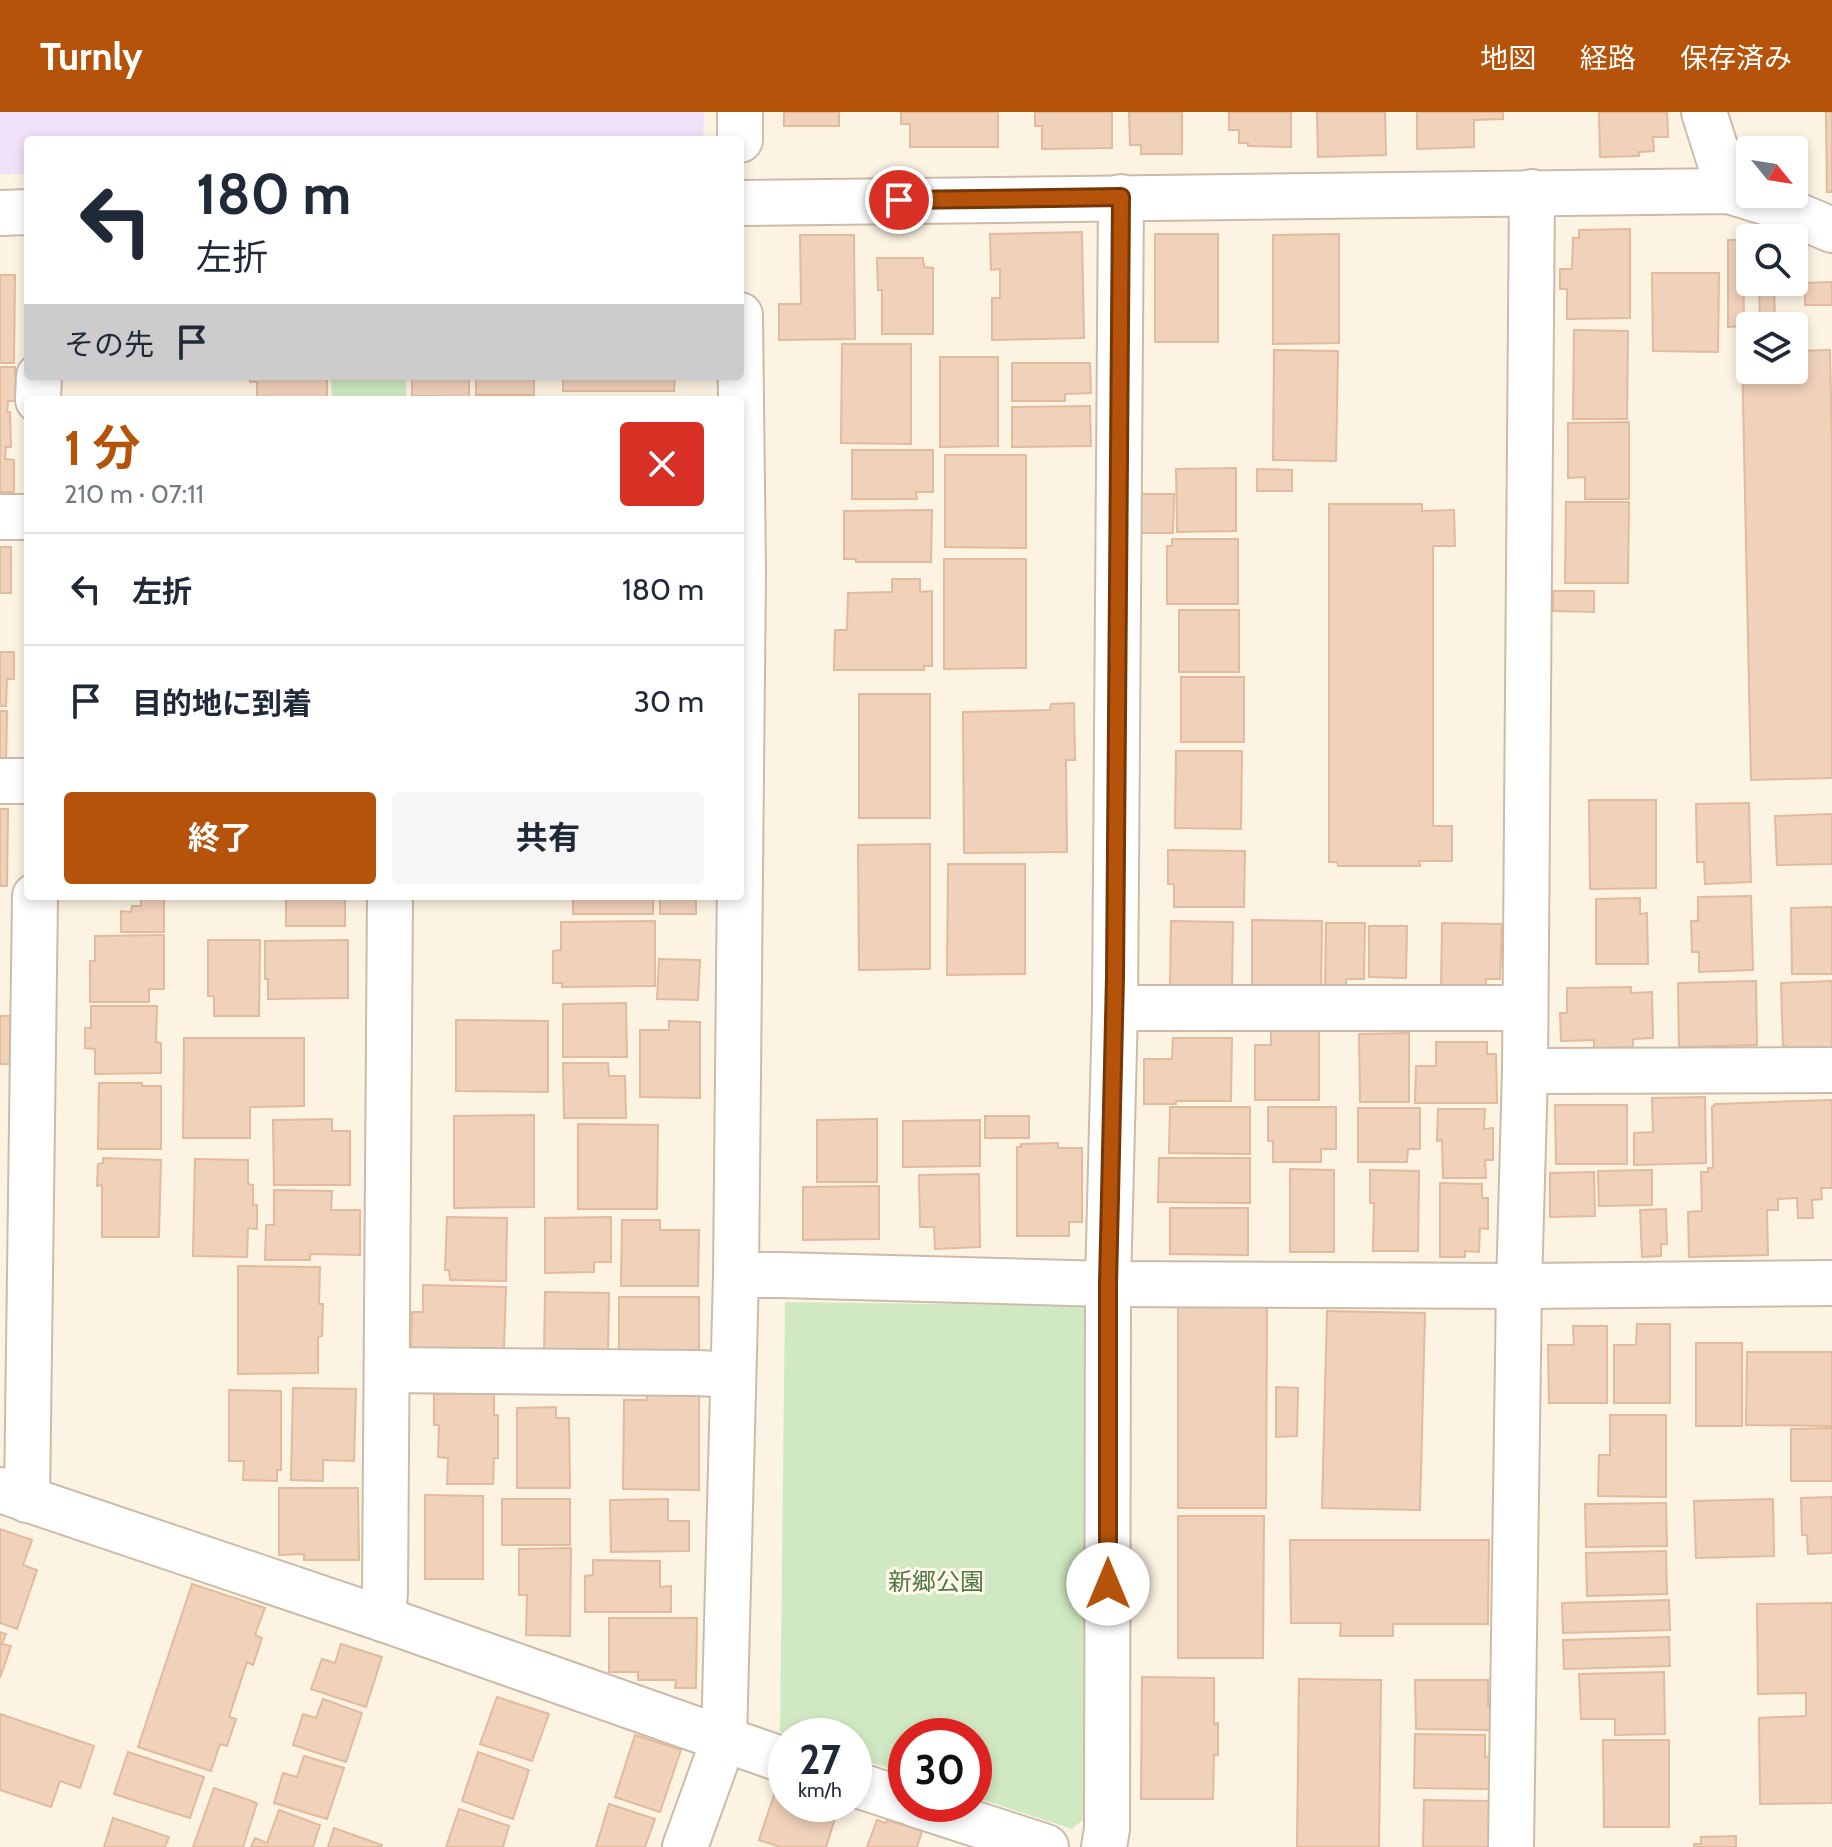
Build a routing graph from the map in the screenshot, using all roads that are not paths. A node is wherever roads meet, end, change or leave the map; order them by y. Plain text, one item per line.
1 (740, 112) edge
2 (1704, 112) edge
3 (740, 136) edge
4 (1729, 191) junction
5 (1532, 192) junction
6 (1121, 197) junction
7 (744, 203) edge
8 (24, 212) edge
9 (0, 213) edge
10 (1832, 230) edge
11 (0, 517) edge
12 (24, 517) edge
13 (0, 781) edge
14 (24, 781) edge
15 (35, 900) edge
16 (390, 900) edge
17 (739, 900) edge
18 (1115, 1008) junction
19 (1525, 1008) junction
20 (1832, 1070) edge
21 (1525, 1071) junction
22 (736, 1275) junction
23 (1832, 1283) edge
24 (1108, 1284) junction
25 (1519, 1286) junction
26 (387, 1370) junction
27 (733, 1375) junction
28 (14, 1495) edge
29 (383, 1619) junction
30 (724, 1739) junction
31 (768, 1755) edge
32 (969, 1822) edge
33 (685, 1847) edge
34 (1046, 1847) edge
35 (1104, 1847) edge
36 (1511, 1847) edge

1 - 3 street
2 - 4 street
4 - 5 street
4 - 10 street
5 - 6 street
5 - 19 street
6 - 7 street
6 - 18 street
8 - 9 street
11 - 12 street
13 - 14 street
15 - 28 street
16 - 26 street
17 - 22 street
18 - 19 street
18 - 24 street
19 - 21 street
20 - 21 street
21 - 25 street
22 - 24 street
22 - 27 street
23 - 25 street
24 - 25 street
24 - 35 street
25 - 36 street
26 - 27 street
26 - 29 street
27 - 30 street
28 - 29 street
29 - 30 street
30 - 31 street
30 - 33 street
32 - 34 street

